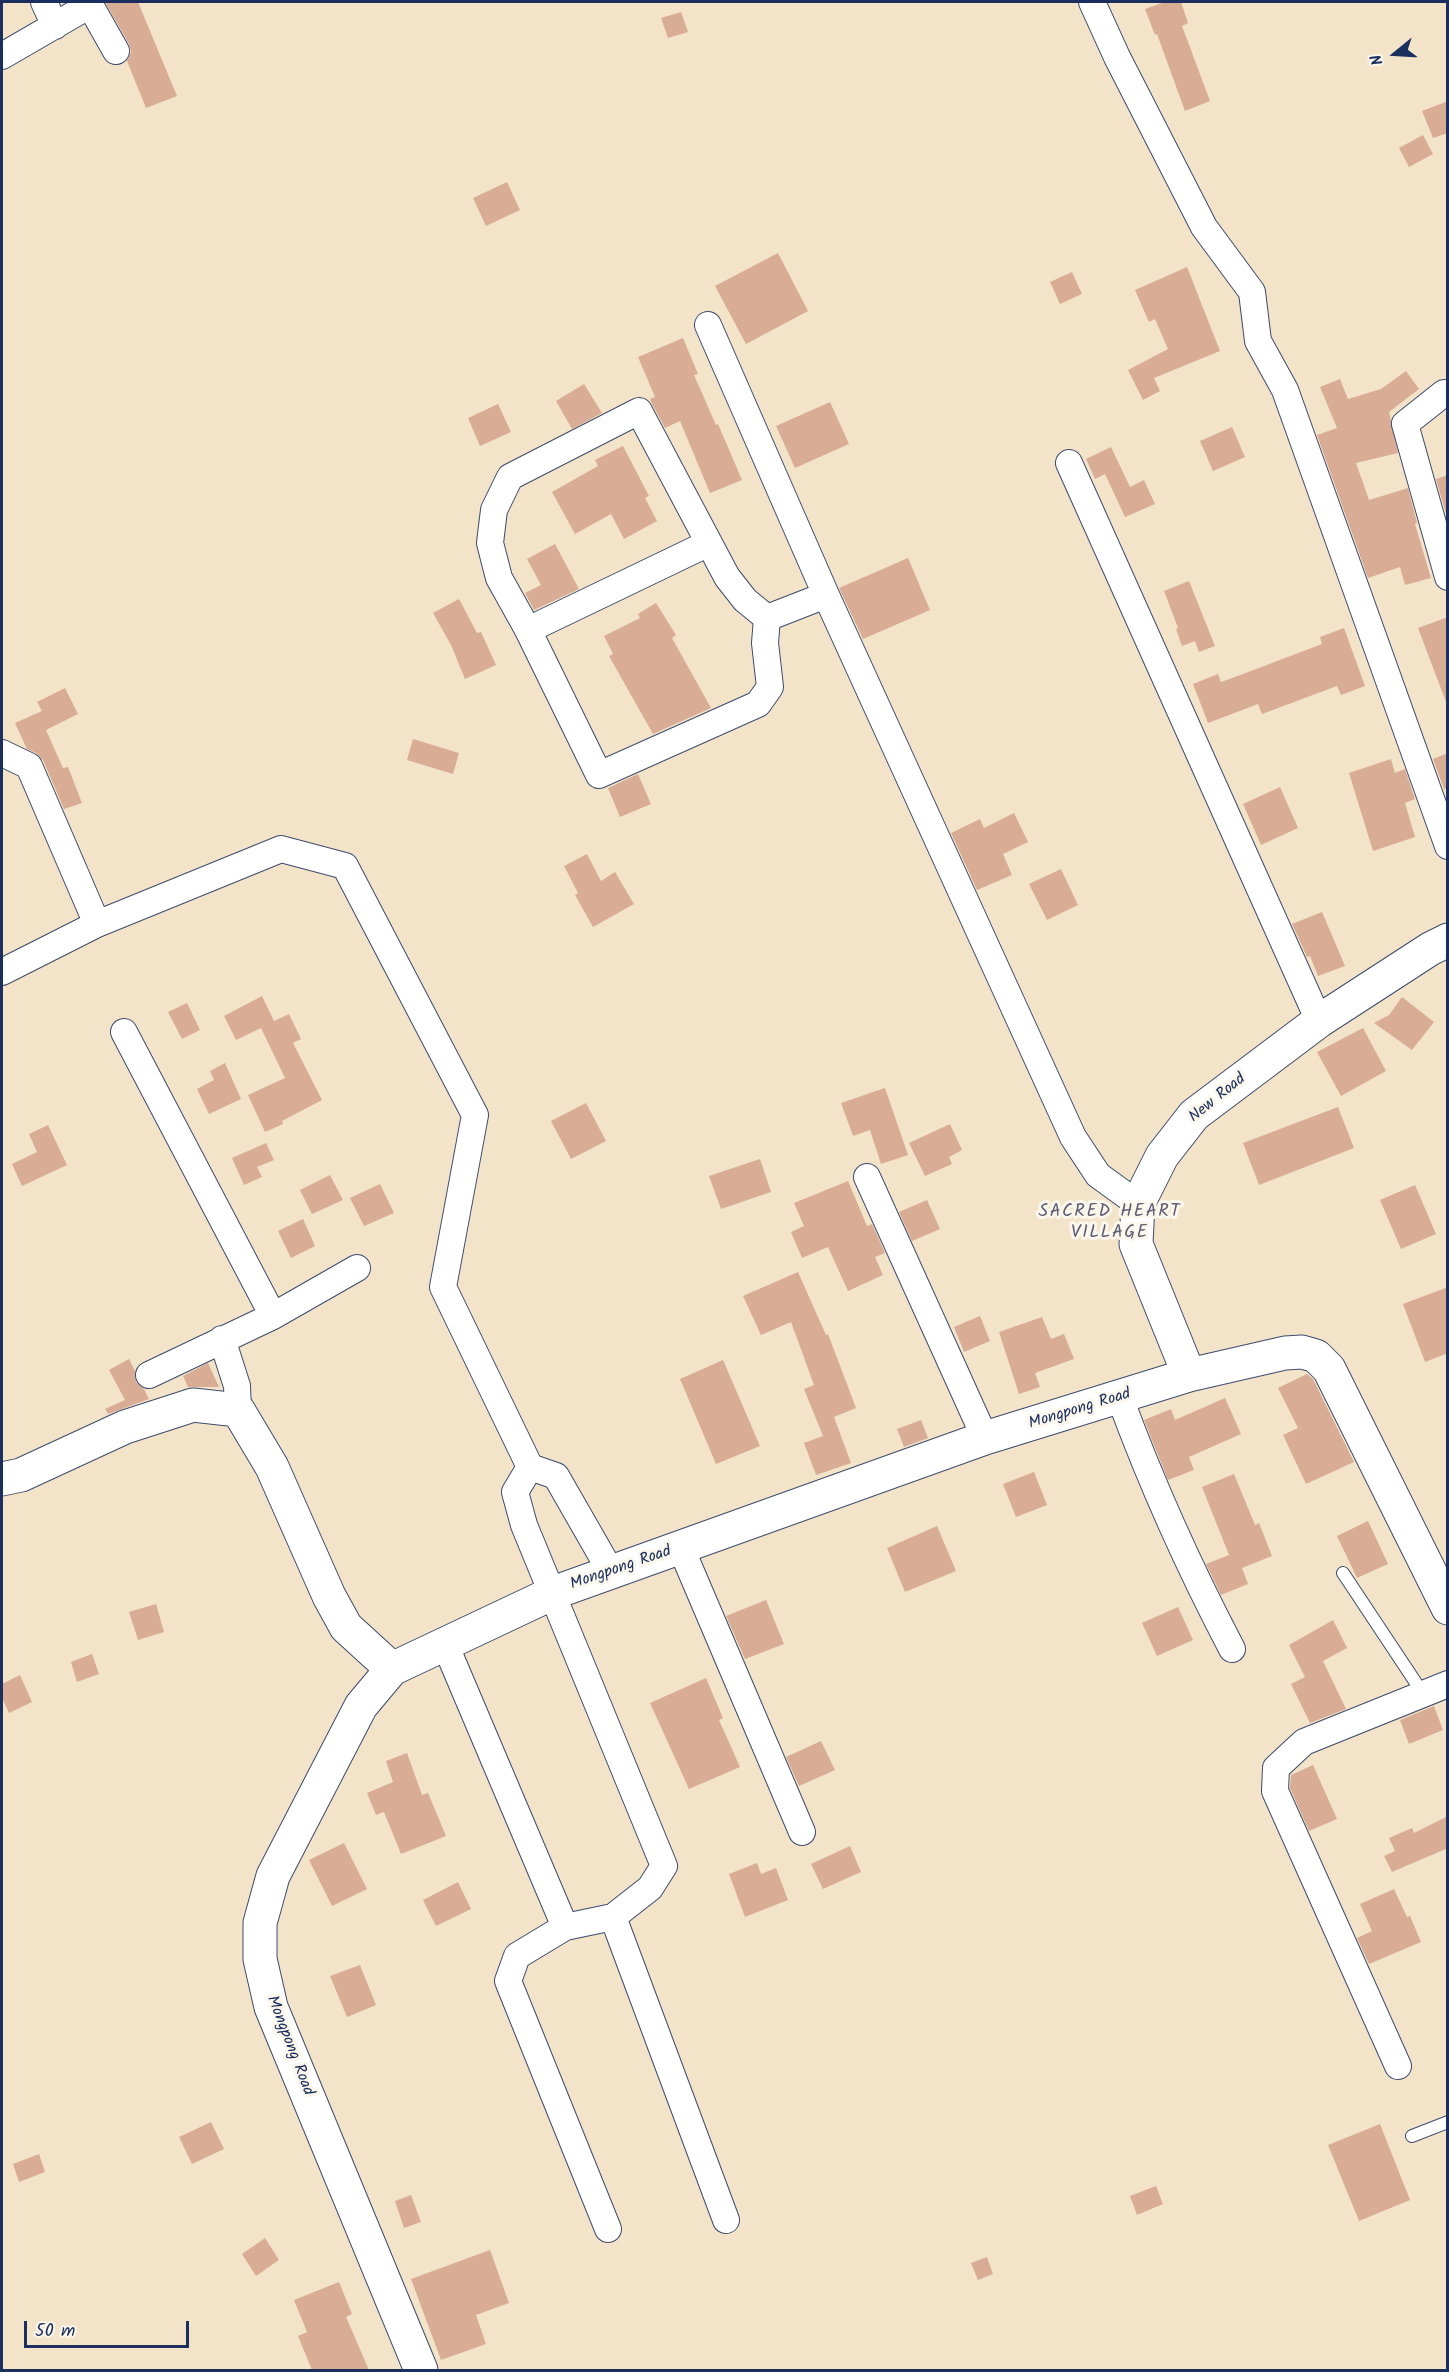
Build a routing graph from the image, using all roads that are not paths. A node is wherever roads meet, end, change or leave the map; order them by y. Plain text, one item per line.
1 (44, 2) edge
2 (1092, 2) edge
3 (56, 26) junction
4 (116, 51) dead end
5 (2, 56) edge
6 (708, 325) dead end
7 (1448, 393) edge
8 (1069, 463) dead end
9 (708, 543) junction
10 (1448, 577) edge
11 (826, 596) junction
12 (767, 618) junction
13 (528, 630) junction
14 (2, 753) edge
15 (1448, 846) edge
16 (97, 924) junction
17 (1448, 940) edge
18 (2, 972) edge
19 (1319, 1021) junction
20 (124, 1032) dead end
21 (867, 1177) dead end
22 (1138, 1204) junction
23 (357, 1268) dead end
24 (273, 1316) junction
25 (222, 1340) junction
26 (149, 1375) dead end
27 (1189, 1375) junction
28 (1120, 1398) junction
29 (238, 1410) junction
30 (985, 1438) junction
31 (530, 1467) junction
32 (2, 1479) edge
33 (681, 1548) junction
34 (611, 1572) junction
35 (1343, 1573) dead end
36 (553, 1593) junction
37 (1448, 1608) edge
38 (445, 1644) junction
39 (1232, 1649) dead end
40 (392, 1669) junction
41 (1448, 1684) edge
42 (1422, 1692) junction
43 (802, 1832) dead end
44 (613, 1917) junction
45 (565, 1927) junction
46 (1398, 2066) dead end
47 (1448, 2122) edge
48 (1412, 2136) dead end
49 (726, 2220) dead end
50 (608, 2229) dead end
51 (421, 2370) edge

1 - 3 street
2 - 15 street
3 - 4 street
3 - 5 street
6 - 11 street
7 - 10 street
8 - 19 street
9 - 12 street
9 - 13 street
9 - 13 street
11 - 12 street
11 - 22 street
12 - 13 street
14 - 16 street
16 - 18 street
16 - 31 street
17 - 19 main road, New Road
19 - 22 main road, New Road
20 - 24 street
21 - 30 street
22 - 27 main road, New Road
23 - 24 street
24 - 25 street
25 - 26 street
25 - 29 street
27 - 28 main road, Mongpong Road
27 - 37 main road, Mongpong Road
28 - 30 main road, Mongpong Road
28 - 39 street
29 - 32 main road
29 - 40 main road
30 - 33 main road, Mongpong Road
31 - 34 street
31 - 36 street
33 - 34 main road, Mongpong Road
33 - 43 street
34 - 36 main road, Mongpong Road
35 - 42 lane
36 - 38 main road, Mongpong Road
36 - 44 street
38 - 40 main road, Mongpong Road
38 - 45 street
40 - 51 main road, Mongpong Road
41 - 42 street
42 - 46 street
44 - 45 street
44 - 49 street
45 - 50 street
47 - 48 lane

